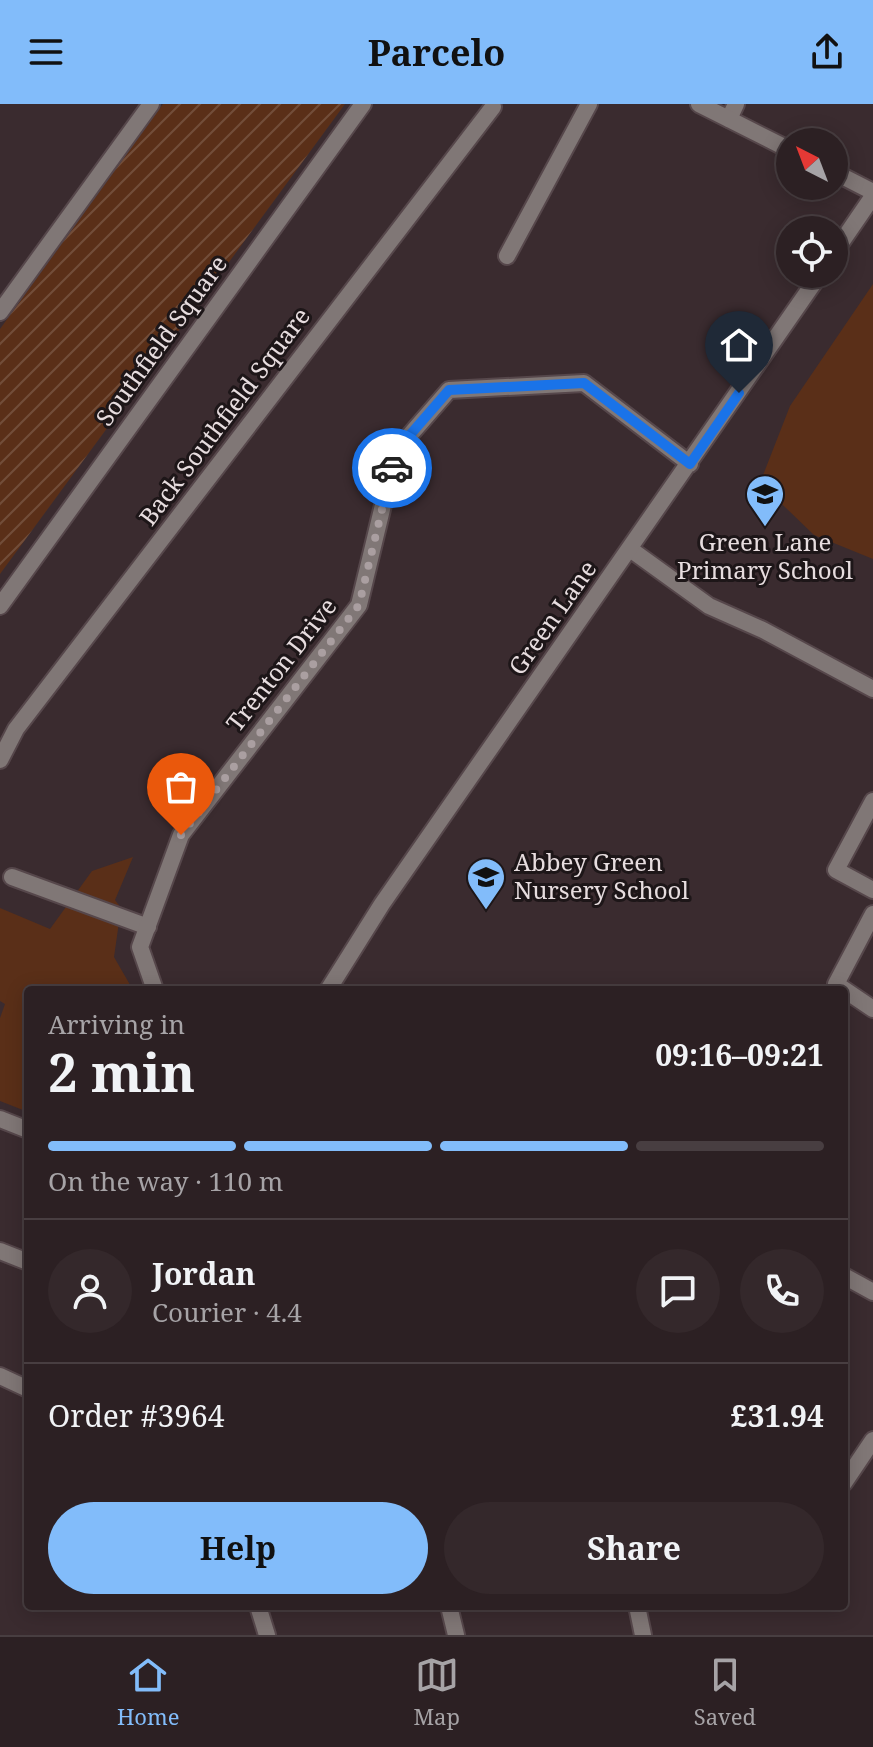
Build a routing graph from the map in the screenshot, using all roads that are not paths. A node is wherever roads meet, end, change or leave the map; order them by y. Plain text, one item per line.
1 (151, 104) edge
2 (363, 104) edge
3 (589, 104) edge
4 (699, 104) edge
5 (493, 107) dead end
6 (733, 112) edge
7 (776, 141) edge
8 (848, 180) edge
9 (873, 194) edge
10 (848, 232) edge
11 (507, 256) dead end
12 (810, 288) edge
13 (0, 312) edge
14 (690, 464) junction
15 (630, 549) junction
16 (0, 606) edge
17 (873, 689) edge
18 (0, 760) edge
19 (873, 801) edge
20 (12, 877) dead end
21 (873, 890) edge
22 (873, 914) edge
23 (148, 927) junction
24 (154, 986) edge
25 (331, 986) edge
26 (839, 986) edge
27 (848, 992) edge
28 (873, 1009) edge
29 (0, 1119) edge
30 (24, 1128) edge
31 (0, 1251) edge
32 (24, 1260) edge
33 (848, 1278) edge
34 (873, 1292) edge
35 (0, 1376) edge
36 (24, 1387) edge
37 (873, 1440) edge
38 (848, 1477) edge
39 (259, 1610) edge
40 (450, 1610) edge
41 (638, 1610) edge
42 (267, 1635) edge
43 (456, 1635) edge
44 (643, 1635) edge

1 - 13 street
2 - 16 street, Southfield Square
3 - 11 street
4 - 6 street
5 - 18 street, Back Southfield Square
6 - 7 street
8 - 9 street
9 - 10 street
12 - 14 street, Green Lane
14 - 15 street, Green Lane
14 - 23 street, Trenton Drive
15 - 17 street
15 - 25 street, Green Lane
19 - 21 street
20 - 23 street
22 - 26 street
23 - 24 street, Trenton Drive
27 - 28 street
29 - 30 street
31 - 32 street
33 - 34 street
35 - 36 street
37 - 38 street
39 - 42 street
40 - 43 street
41 - 44 street

